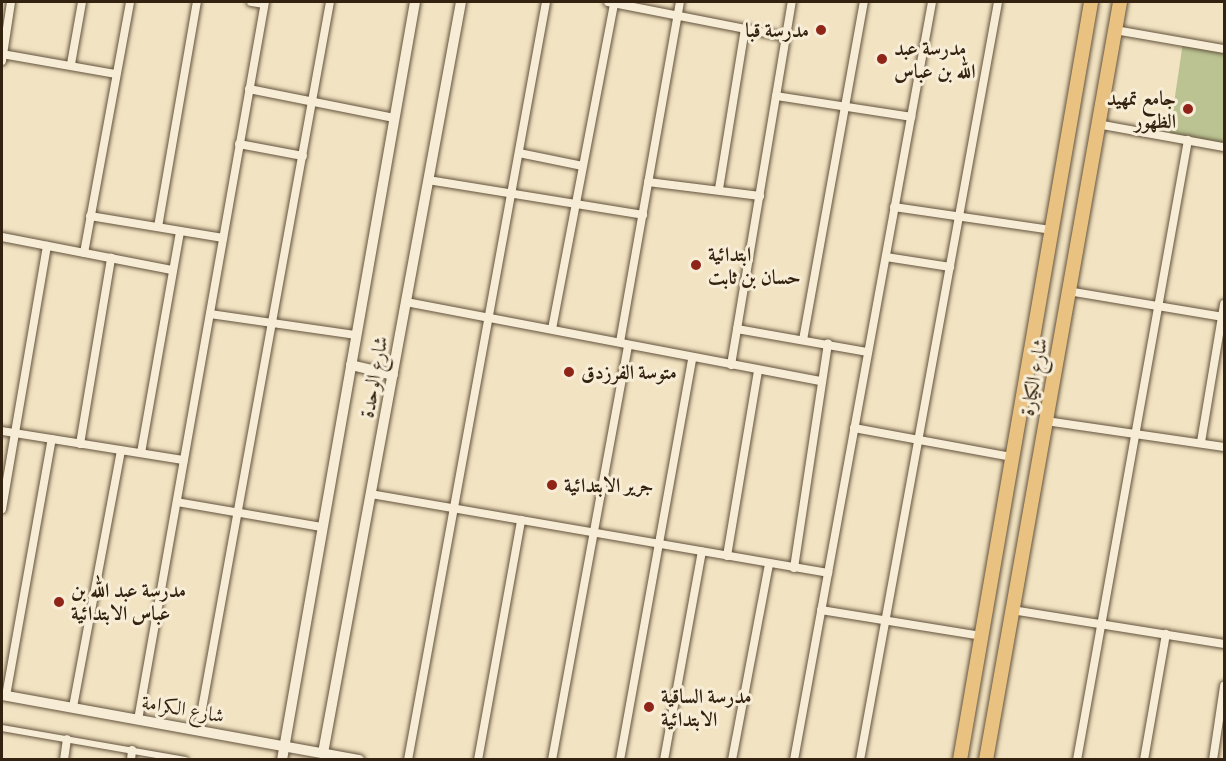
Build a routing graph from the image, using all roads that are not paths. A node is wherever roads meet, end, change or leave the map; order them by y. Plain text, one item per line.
1 (11, 2) edge
2 (82, 2) edge
3 (130, 2) edge
4 (197, 2) edge
5 (251, 2) edge
6 (330, 2) edge
7 (415, 2) edge
8 (461, 2) edge
9 (546, 2) edge
10 (611, 2) edge
11 (680, 2) edge
12 (792, 2) edge
13 (864, 2) edge
14 (932, 2) edge
15 (998, 2) edge
16 (1090, 2) edge
17 (1120, 2) edge
18 (264, 3) edge
19 (678, 16) junction
20 (745, 29) junction
21 (1115, 30) junction
22 (786, 37) junction
23 (1224, 49) edge
24 (2, 57) edge
25 (71, 64) junction
26 (116, 74) junction
27 (249, 89) junction
28 (776, 96) junction
29 (314, 101) junction
30 (845, 107) junction
31 (911, 117) junction
32 (394, 118) junction
33 (1097, 124) junction
34 (1188, 140) junction
35 (239, 144) junction
36 (1224, 147) edge
37 (519, 153) junction
38 (303, 156) junction
39 (583, 166) junction
40 (428, 180) junction
41 (648, 182) junction
42 (719, 189) junction
43 (512, 193) junction
44 (760, 196) junction
45 (576, 204) junction
46 (894, 207) junction
47 (643, 215) junction
48 (90, 216) junction
49 (959, 217) junction
50 (158, 227) junction
51 (1052, 230) junction
52 (180, 231) junction
53 (2, 237) edge
54 (223, 238) junction
55 (46, 246) junction
56 (84, 253) junction
57 (886, 256) junction
58 (111, 258) junction
59 (950, 267) junction
60 (172, 270) junction
61 (1068, 291) junction
62 (406, 302) junction
63 (1224, 304) edge
64 (1158, 306) junction
65 (210, 314) junction
66 (489, 317) junction
67 (1223, 317) edge
68 (273, 323) junction
69 (552, 329) junction
70 (737, 329) junction
71 (356, 335) junction
72 (803, 340) junction
73 (620, 342) junction
74 (828, 345) junction
75 (628, 347) junction
76 (868, 352) junction
77 (692, 358) junction
78 (351, 365) junction
79 (730, 365) junction
80 (758, 370) junction
81 (393, 375) junction
82 (822, 381) junction
83 (1046, 422) junction
84 (854, 428) junction
85 (2, 431) edge
86 (15, 433) junction
87 (1135, 433) junction
88 (52, 439) junction
89 (918, 440) junction
90 (1201, 442) junction
91 (80, 444) junction
92 (1224, 447) edge
93 (121, 450) junction
94 (141, 453) junction
95 (1012, 457) junction
96 (184, 460) junction
97 (1008, 480) junction
98 (1034, 484) junction
99 (371, 494) junction
100 (177, 502) junction
101 (454, 508) junction
102 (2, 509) edge
103 (238, 513) junction
104 (521, 520) junction
105 (322, 527) junction
106 (594, 533) junction
107 (659, 544) junction
108 (702, 551) junction
109 (727, 556) junction
110 (769, 565) junction
111 (794, 568) junction
112 (828, 573) junction
113 (821, 610) junction
114 (1012, 610) junction
115 (886, 620) junction
116 (1101, 624) junction
117 (1166, 634) junction
118 (981, 636) junction
119 (1224, 644) edge
120 (1224, 686) edge
121 (4, 696) edge
122 (73, 707) junction
123 (138, 720) junction
124 (2, 728) edge
125 (198, 730) junction
126 (67, 739) junction
127 (284, 745) junction
128 (131, 755) edge
129 (323, 756) edge
130 (63, 759) edge
131 (185, 759) edge
132 (282, 759) edge
133 (359, 759) edge
134 (408, 759) edge
135 (478, 759) edge
136 (552, 759) edge
137 (620, 759) edge
138 (664, 759) edge
139 (732, 759) edge
140 (794, 759) edge
141 (860, 759) edge
142 (960, 759) edge
143 (986, 759) edge
144 (1077, 759) edge
145 (1144, 759) edge
146 (1213, 759) edge

1 - 24 street
2 - 25 street
3 - 26 street
4 - 50 street
5 - 18 street
6 - 29 street
7 - 32 street, شارع الوحدة
8 - 40 street, شارع الوحدة
9 - 37 street
10 - 19 street
10 - 39 street
11 - 19 street
12 - 22 street
13 - 30 street
14 - 31 street
15 - 49 street
16 - 51 main road, شارع الكيارة
17 - 21 main road, شارع الكيارة
18 - 27 street
19 - 20 street
19 - 41 street
20 - 22 street
20 - 42 street
21 - 23 street
21 - 33 main road, شارع الكيارة
22 - 28 street
24 - 25 street
25 - 26 street
26 - 48 street
27 - 29 street
27 - 35 street
28 - 30 street
28 - 44 street
29 - 32 street
29 - 38 street
30 - 31 street
30 - 72 street
31 - 46 street
32 - 71 street, شارع الوحدة
33 - 34 street
33 - 61 main road, شارع الكيارة
34 - 36 street
34 - 64 street
35 - 38 street
35 - 54 street
37 - 39 street
37 - 43 street
38 - 68 street
39 - 45 street
40 - 43 street
40 - 62 street, شارع الوحدة
41 - 42 street
41 - 47 street
42 - 44 street
43 - 45 street
43 - 66 street
44 - 70 street
45 - 47 street
45 - 69 street
46 - 49 street
46 - 57 street
47 - 73 street
48 - 50 street
48 - 56 street
49 - 51 street
49 - 59 street
50 - 52 street
51 - 95 main road, شارع الكيارة
52 - 54 street
52 - 60 street
53 - 55 street
54 - 65 street
55 - 56 street
55 - 86 street
56 - 58 street
57 - 59 street
57 - 76 street
58 - 60 street
58 - 91 street
59 - 89 street
60 - 94 street
61 - 64 street
61 - 83 main road, شارع الكيارة
62 - 66 street
62 - 81 street, شارع الوحدة
63 - 67 street
64 - 67 street
64 - 87 street
65 - 68 street
65 - 96 street
66 - 69 street
66 - 101 street
67 - 90 street
68 - 71 street
68 - 103 street
69 - 73 street
70 - 72 street
70 - 79 street
71 - 78 street, شارع الوحدة
72 - 74 street
73 - 75 street
74 - 76 street
74 - 82 street
75 - 77 street
75 - 106 street
76 - 84 street
77 - 79 street
77 - 107 street
78 - 81 street
78 - 105 street, شارع الوحدة
79 - 80 street
80 - 82 street
80 - 109 street
81 - 99 street, شارع الوحدة
82 - 111 street
83 - 87 street
83 - 98 main road, شارع الكيارة
84 - 89 street
84 - 112 street
85 - 86 street
86 - 88 street
86 - 102 street
87 - 90 street
87 - 116 street
88 - 91 street
88 - 121 street
89 - 95 street
89 - 115 street
90 - 92 street
91 - 93 street
93 - 94 street
93 - 122 street
94 - 96 street
95 - 97 main road, شارع الكيارة
96 - 100 street
97 - 98 main road
97 - 118 main road, شارع الكيارة
98 - 114 main road, شارع الكيارة
99 - 101 street
99 - 129 street, شارع الوحدة
100 - 103 street
100 - 123 street
101 - 104 street
101 - 134 street
103 - 105 street
103 - 125 street
104 - 106 street
104 - 135 street
105 - 127 street, شارع الوحدة
106 - 107 street
106 - 136 street
107 - 108 street
107 - 137 street
108 - 109 street
108 - 138 street
109 - 110 street
110 - 111 street
110 - 139 street
111 - 112 street
112 - 113 street
113 - 115 street
113 - 140 street
114 - 116 street
114 - 143 main road, شارع الكيارة
115 - 118 street
115 - 141 street
116 - 117 street
116 - 144 street
117 - 119 street
117 - 145 street
118 - 142 main road, شارع الكيارة
120 - 146 street
121 - 122 street, شارع الكرامة
122 - 123 street, شارع الكرامة
123 - 125 street, شارع الكرامة
124 - 126 street
125 - 127 street, شارع الكرامة
126 - 128 street
126 - 130 street
127 - 129 street, شارع الكرامة
127 - 132 street, شارع الوحدة
128 - 131 street
129 - 133 street, شارع الكرامة

